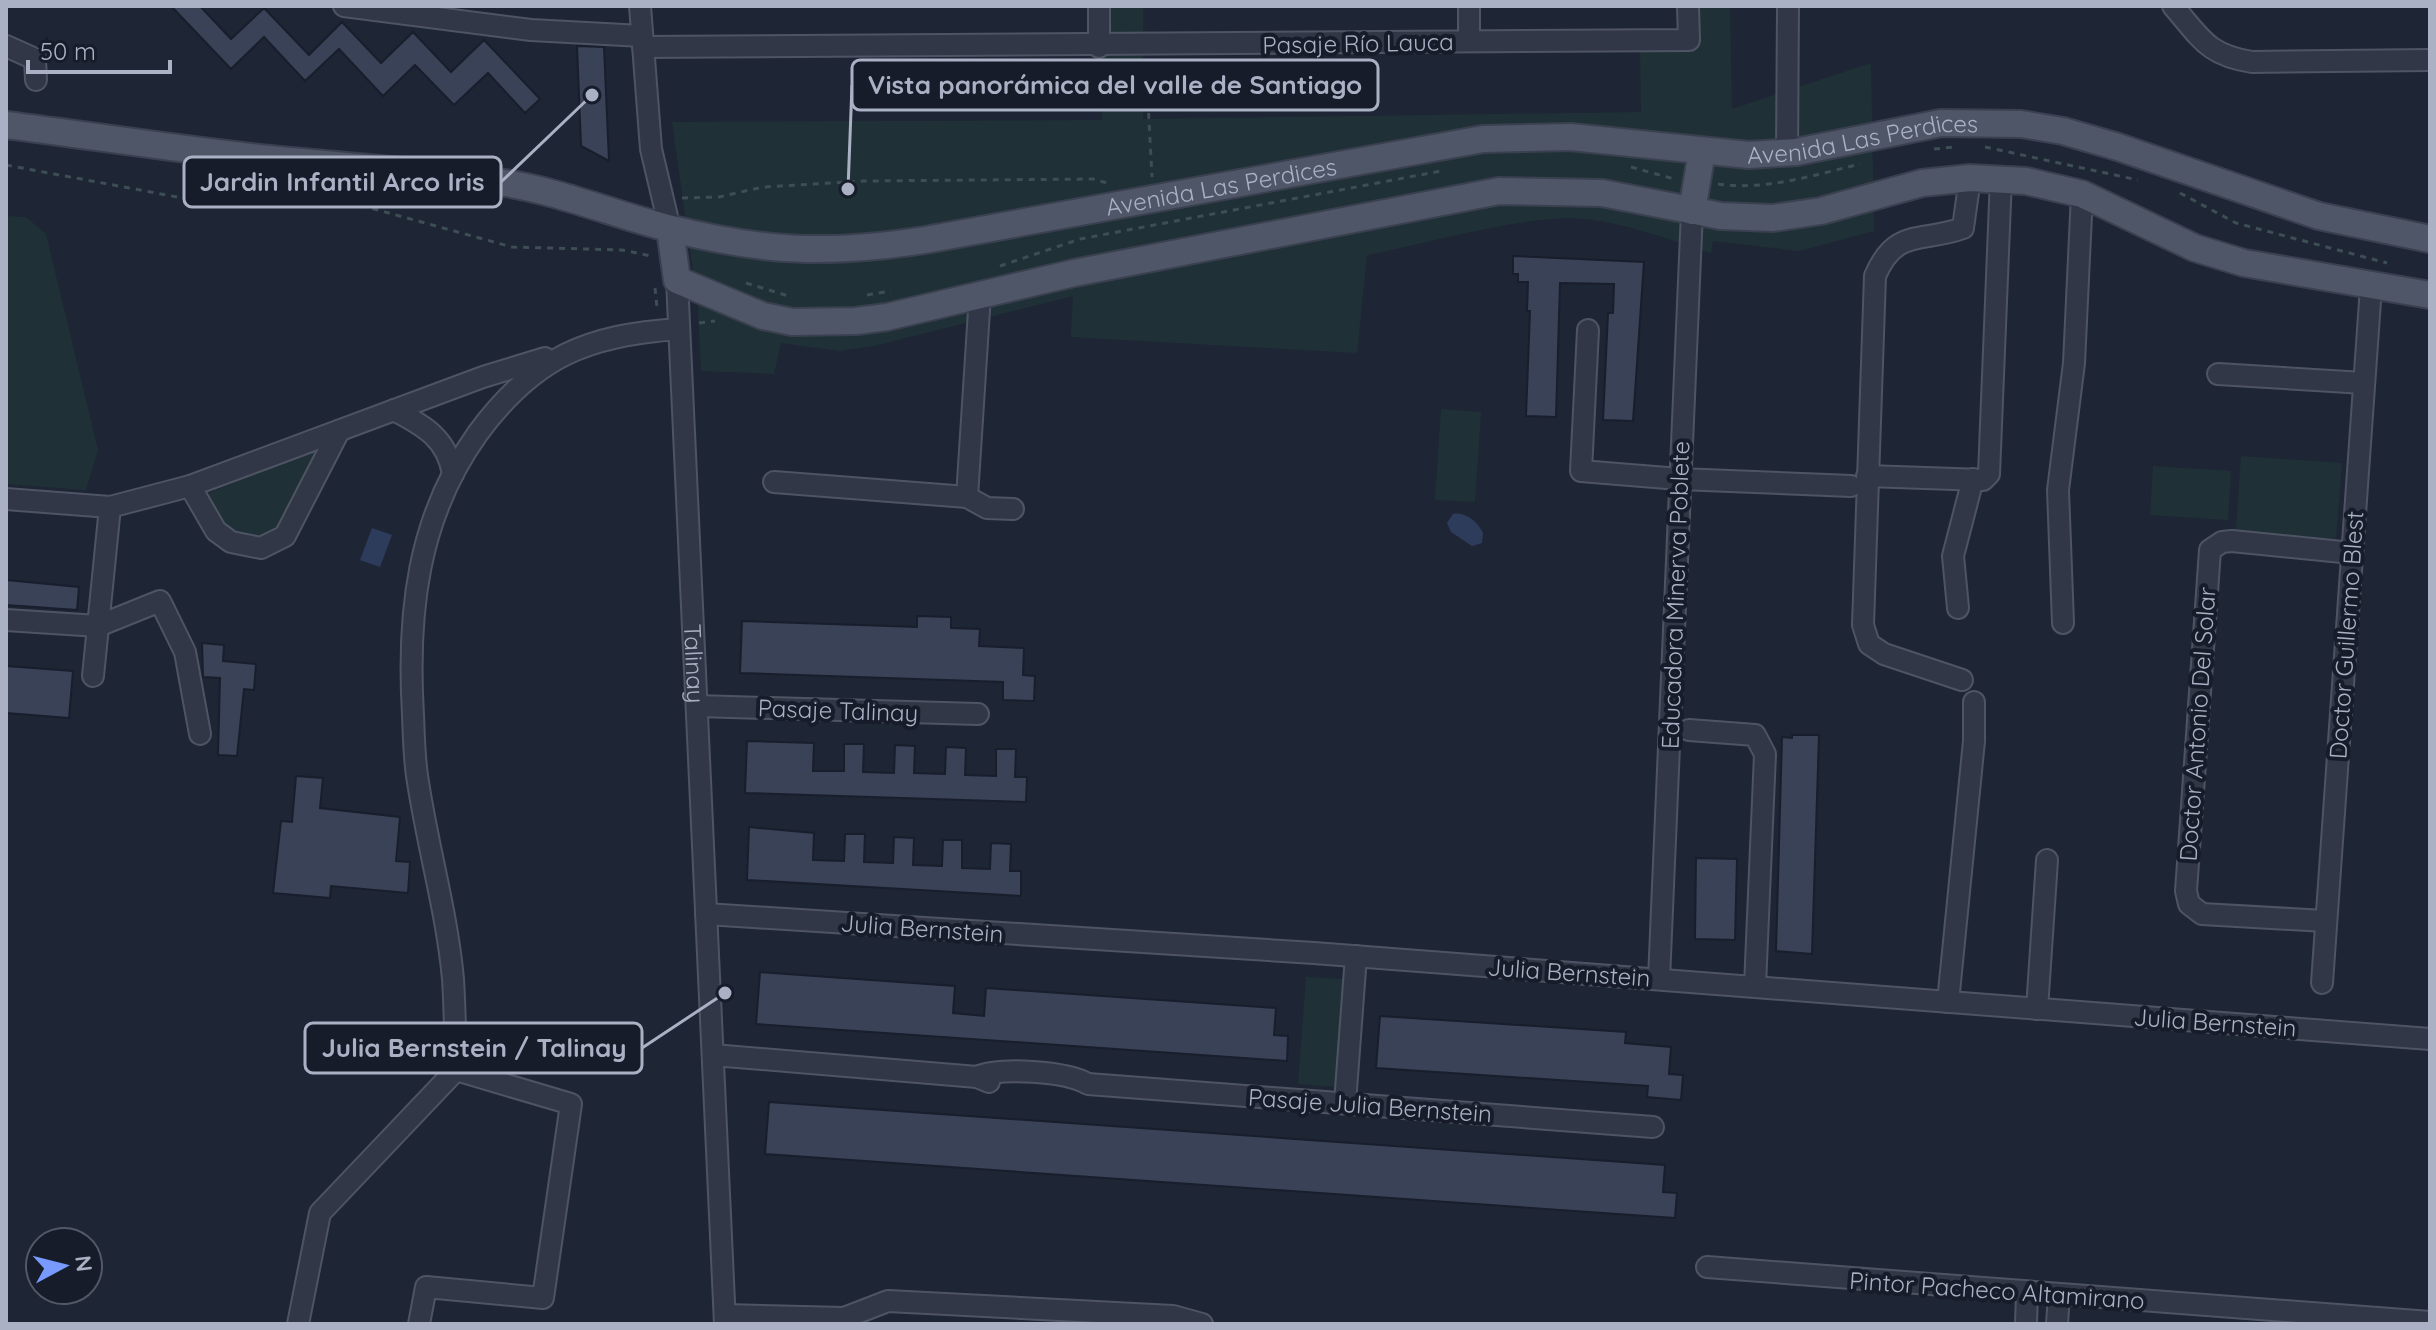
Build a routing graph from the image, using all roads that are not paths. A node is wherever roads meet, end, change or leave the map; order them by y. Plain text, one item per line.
1 (344, 6) edge
2 (640, 6) edge
3 (1099, 6) edge
4 (1469, 6) edge
5 (1688, 6) edge
6 (1788, 6) edge
7 (2173, 6) edge
8 (1469, 41) junction
9 (643, 42) junction
10 (6, 46) edge
11 (1099, 47) junction
12 (2430, 60) edge
13 (36, 80) dead end
14 (6, 125) edge
15 (1702, 151) junction
16 (1787, 153) junction
17 (1970, 178) junction
18 (2001, 178) junction
19 (2082, 194) junction
20 (1692, 211) junction
21 (670, 229) junction
22 (2430, 239) edge
23 (666, 281) junction
24 (2371, 287) junction
25 (980, 295) junction
26 (2430, 295) edge
27 (679, 325) junction
28 (1588, 330) dead end
29 (577, 348) junction
30 (2218, 374) dead end
31 (2364, 383) junction
32 (394, 410) junction
33 (339, 431) junction
34 (453, 474) junction
35 (1679, 479) junction
36 (1973, 479) junction
37 (1859, 481) junction
38 (774, 482) dead end
39 (190, 486) junction
40 (967, 497) junction
41 (6, 499) edge
42 (110, 507) junction
43 (1013, 509) dead end
44 (2352, 553) junction
45 (1958, 608) dead end
46 (6, 620) edge
47 (2063, 623) dead end
48 (98, 626) junction
49 (93, 676) dead end
50 (1962, 680) dead end
51 (1974, 702) dead end
52 (697, 706) junction
53 (978, 714) dead end
54 (1689, 730) dead end
55 (200, 734) dead end
56 (2047, 860) dead end
57 (706, 914) junction
58 (2325, 921) junction
59 (1356, 956) junction
60 (1659, 979) junction
61 (2322, 983) dead end
62 (1755, 986) junction
63 (1948, 1002) junction
64 (2037, 1009) junction
65 (2430, 1039) edge
66 (713, 1055) junction
67 (456, 1070) junction
68 (1345, 1103) junction
69 (1653, 1127) dead end
70 (1707, 1267) dead end
71 (2027, 1292) junction
72 (2059, 1295) junction
73 (725, 1320) edge
74 (2430, 1322) edge
75 (298, 1324) edge
76 (419, 1324) edge
77 (1202, 1324) edge
78 (2026, 1324) edge
79 (2057, 1324) edge

1 - 9 street, Pasaje Río Lauca
2 - 9 street, Talinay
3 - 11 street
4 - 8 street
5 - 8 street, Pasaje Río Lauca
6 - 16 street
7 - 12 street
8 - 11 street, Pasaje Río Lauca
9 - 11 street, Pasaje Río Lauca
9 - 21 street, Talinay
10 - 13 street
14 - 21 main road, Avenida Las Perdices
15 - 16 main road, Avenida Las Perdices
15 - 20 main road
15 - 21 main road, Avenida Las Perdices
16 - 22 main road, Avenida Las Perdices
17 - 18 main road
17 - 20 main road
17 - 37 street
18 - 19 main road
18 - 36 street
19 - 24 main road
19 - 47 street
20 - 25 main road
20 - 35 street, Educadora Minerva Poblete
21 - 23 main road, Talinay
23 - 25 main road
23 - 27 street, Talinay
24 - 26 main road
24 - 31 street, Doctor Guillermo Blest
25 - 40 street
27 - 29 street
27 - 52 street, Talinay
28 - 35 street
29 - 32 street
29 - 34 street
30 - 31 street
31 - 44 street, Doctor Guillermo Blest
32 - 33 street
32 - 34 street
33 - 39 street
33 - 39 street
34 - 67 street
35 - 37 street
35 - 60 street, Educadora Minerva Poblete
36 - 37 street
36 - 45 street
37 - 50 street
38 - 40 street
39 - 42 street
40 - 43 street
41 - 42 street
42 - 48 street
44 - 58 street, Doctor Guillermo Blest
44 - 58 street, Doctor Antonio Del Solar
46 - 48 street
48 - 49 street
48 - 55 street
51 - 63 street
52 - 53 street, Pasaje Talinay
52 - 57 street, Talinay
54 - 62 street
56 - 64 street
57 - 59 street, Julia Bernstein
57 - 66 street, Talinay
58 - 61 street, Doctor Guillermo Blest
59 - 60 street, Julia Bernstein
59 - 68 street
60 - 62 street, Julia Bernstein
62 - 63 street, Julia Bernstein
63 - 64 street, Julia Bernstein
64 - 65 street, Julia Bernstein
66 - 68 street, Pasaje Julia Bernstein
66 - 73 street, Talinay
67 - 75 street
67 - 76 street
68 - 69 street, Pasaje Julia Bernstein
70 - 71 street, Pintor Pacheco Altamirano
71 - 72 street, Pintor Pacheco Altamirano
71 - 78 street
72 - 74 street, Pintor Pacheco Altamirano
72 - 79 street
73 - 77 street

